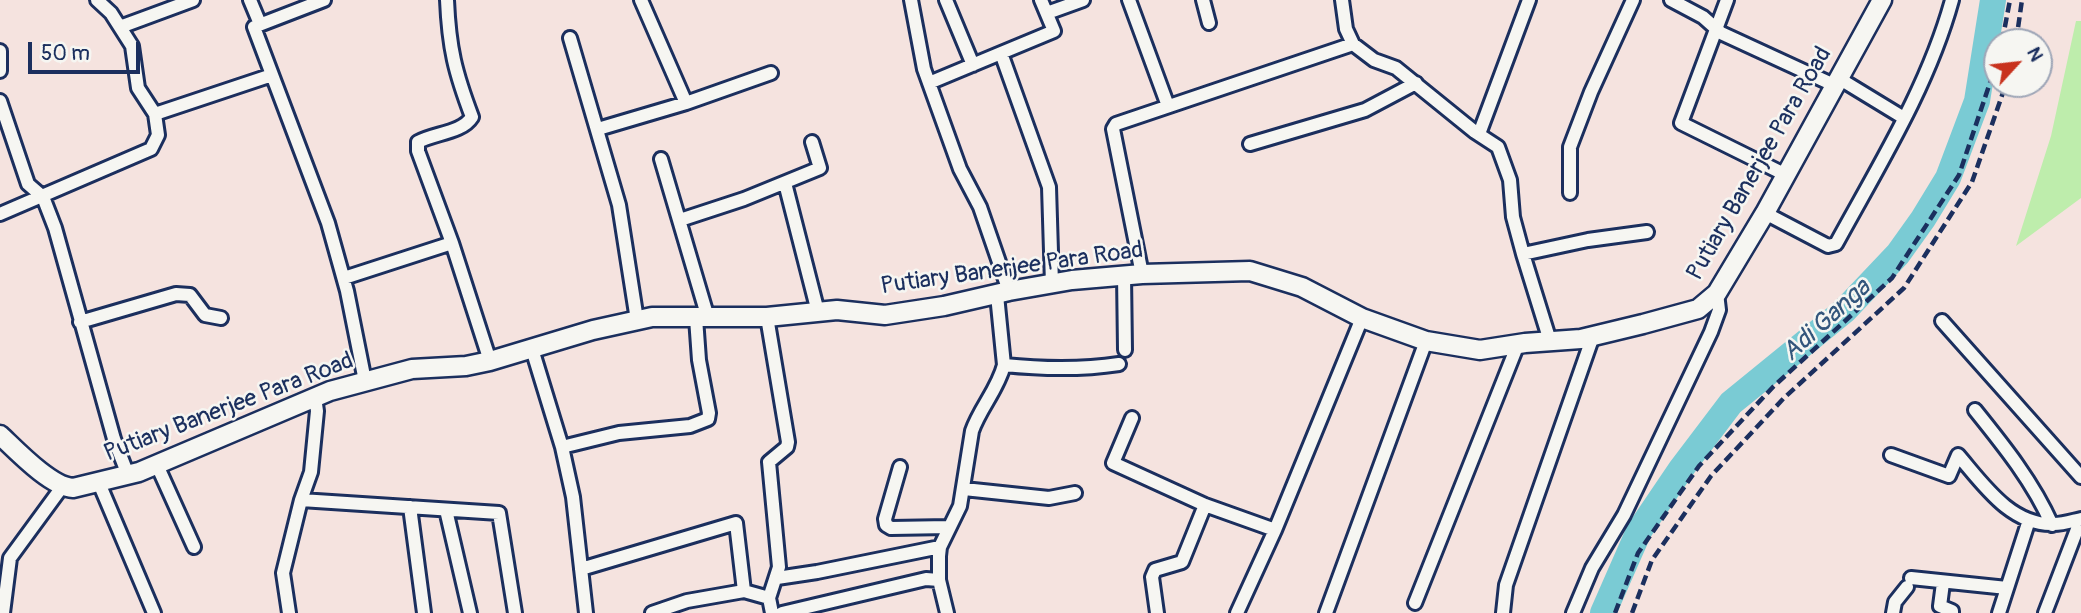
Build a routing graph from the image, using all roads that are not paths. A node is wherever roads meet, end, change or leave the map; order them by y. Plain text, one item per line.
1 (97, 0) edge
2 (193, 0) edge
3 (250, 0) edge
4 (324, 0) edge
5 (447, 0) edge
6 (642, 0) edge
7 (911, 0) edge
8 (946, 0) edge
9 (1041, 0) edge
10 (1083, 0) edge
11 (1129, 0) edge
12 (1203, 0) edge
13 (1342, 0) edge
14 (1529, 0) edge
15 (1633, 0) edge
16 (1671, 0) edge
17 (1727, 0) edge
18 (1882, 0) edge
19 (1952, 0) edge
20 (1047, 13) junction
21 (1209, 23) dead end
22 (260, 24) junction
23 (120, 27) junction
24 (1717, 28) junction
25 (570, 38) dead end
26 (1353, 44) junction
27 (0, 51) edge
28 (1001, 53) junction
29 (973, 65) junction
30 (0, 71) edge
31 (771, 73) dead end
32 (272, 75) junction
33 (1838, 82) junction
34 (929, 83) junction
35 (1416, 83) junction
36 (0, 100) edge
37 (686, 103) junction
38 (1168, 106) junction
39 (155, 114) junction
40 (1904, 118) junction
41 (598, 129) junction
42 (1479, 134) junction
43 (812, 142) dead end
44 (1250, 144) dead end
45 (661, 159) dead end
46 (1786, 175) junction
47 (785, 183) junction
48 (1570, 194) dead end
49 (43, 197) junction
50 (1765, 213) junction
51 (0, 214) edge
52 (680, 220) junction
53 (1647, 232) dead end
54 (453, 243) junction
55 (1523, 254) junction
56 (1133, 274) junction
57 (344, 278) junction
58 (1052, 284) junction
59 (1003, 293) junction
60 (1717, 293) junction
61 (818, 312) junction
62 (767, 317) junction
63 (221, 318) dead end
64 (702, 318) junction
65 (1362, 318) junction
66 (637, 320) junction
67 (1942, 321) dead end
68 (80, 322) junction
69 (1593, 336) junction
70 (1426, 341) junction
71 (1550, 341) junction
72 (1518, 344) junction
73 (532, 349) junction
74 (1125, 350) dead end
75 (490, 361) junction
76 (1119, 364) dead end
77 (1004, 365) junction
78 (365, 381) junction
79 (315, 397) junction
80 (1975, 410) dead end
81 (1132, 418) dead end
82 (0, 435) edge
83 (562, 447) junction
84 (1891, 455) dead end
85 (157, 465) junction
86 (901, 467) dead end
87 (128, 475) junction
88 (2081, 477) edge
89 (99, 483) junction
90 (62, 487) junction
91 (964, 489) junction
92 (1075, 493) dead end
93 (301, 500) junction
94 (1205, 505) junction
95 (410, 507) junction
96 (446, 510) junction
97 (2029, 520) junction
98 (2052, 525) junction
99 (949, 527) junction
100 (1276, 530) junction
101 (194, 547) dead end
102 (940, 547) junction
103 (581, 569) junction
104 (3, 578) edge
105 (777, 578) junction
106 (939, 580) junction
107 (1943, 583) junction
108 (2007, 588) junction
109 (744, 591) junction
110 (769, 598) junction
111 (1415, 603) dead end
112 (3, 613) edge
113 (154, 613) edge
114 (289, 613) edge
115 (424, 613) edge
116 (471, 613) edge
117 (515, 613) edge
118 (586, 613) edge
119 (652, 613) edge
120 (772, 613) edge
121 (782, 613) edge
122 (947, 613) edge
123 (1157, 613) edge
124 (1237, 613) edge
125 (1326, 613) edge
126 (1503, 613) edge
127 (1573, 613) edge
128 (1893, 613) edge
129 (1952, 613) edge
130 (1999, 613) edge
131 (2045, 613) edge

1 - 23 street
2 - 23 street
3 - 22 street
4 - 22 street
5 - 54 street
6 - 37 street
7 - 34 street
8 - 29 street
9 - 20 street
10 - 20 street
11 - 38 street
12 - 21 street
13 - 26 street
14 - 42 street
15 - 48 street
16 - 24 street
17 - 24 street
18 - 33 street, Putiary Banerjee Para Road
19 - 40 street
20 - 28 street
22 - 32 street
23 - 39 street
24 - 33 street
24 - 46 street
25 - 41 street
26 - 35 street
26 - 38 street
27 - 30 street
28 - 29 street
28 - 58 street
29 - 34 street
31 - 37 street
32 - 39 street
32 - 57 street
33 - 40 street
33 - 46 street, Putiary Banerjee Para Road
34 - 59 street
35 - 42 street
35 - 44 street
36 - 49 street
37 - 41 street
38 - 56 street
39 - 49 street
40 - 50 street
41 - 66 street
42 - 55 street
43 - 47 street
45 - 52 street
46 - 50 street, Putiary Banerjee Para Road
47 - 52 street
47 - 61 street
49 - 51 street
49 - 68 street
50 - 60 street, Putiary Banerjee Para Road
52 - 64 street
53 - 55 street
54 - 57 street
54 - 75 street
55 - 71 street
56 - 58 street, Putiary Banerjee Para Road
56 - 65 street, Putiary Banerjee Para Road
56 - 74 street
57 - 78 street
58 - 59 street, Putiary Banerjee Para Road
59 - 61 street, Putiary Banerjee Para Road
59 - 77 street
60 - 69 street, Putiary Banerjee Para Road
60 - 127 street
61 - 62 street, Putiary Banerjee Para Road
62 - 64 street, Putiary Banerjee Para Road
62 - 105 street
63 - 68 street
64 - 66 street, Putiary Banerjee Para Road
64 - 83 street
65 - 70 street, Putiary Banerjee Para Road
65 - 100 street
66 - 73 street, Putiary Banerjee Para Road
67 - 88 street
68 - 87 street
69 - 71 street, Putiary Banerjee Para Road
69 - 126 street
70 - 72 street, Putiary Banerjee Para Road
70 - 125 street
71 - 72 street, Putiary Banerjee Para Road
72 - 111 street
73 - 75 street, Putiary Banerjee Para Road
73 - 83 street
75 - 78 street, Putiary Banerjee Para Road
76 - 77 street
77 - 91 street
78 - 79 street, Putiary Banerjee Para Road
79 - 85 street, Putiary Banerjee Para Road
79 - 93 street
80 - 98 street
81 - 94 street
82 - 90 street
83 - 103 street
84 - 97 street
85 - 87 street, Putiary Banerjee Para Road
85 - 101 street
86 - 99 street
87 - 89 street, Putiary Banerjee Para Road
89 - 90 street, Putiary Banerjee Para Road
89 - 113 street
90 - 104 street
91 - 92 street
91 - 99 street
93 - 95 street
93 - 114 street
94 - 100 street
94 - 123 street
95 - 96 street
95 - 115 street
96 - 116 street
96 - 117 street
97 - 98 street
97 - 108 street
98 - 131 street
99 - 102 street
100 - 124 street
102 - 105 street
102 - 106 street
103 - 109 street
103 - 118 street
104 - 112 street
105 - 110 street
106 - 121 street
106 - 122 street
107 - 108 street
107 - 128 street
107 - 129 street
108 - 130 street
109 - 110 street
109 - 119 street
110 - 120 street

